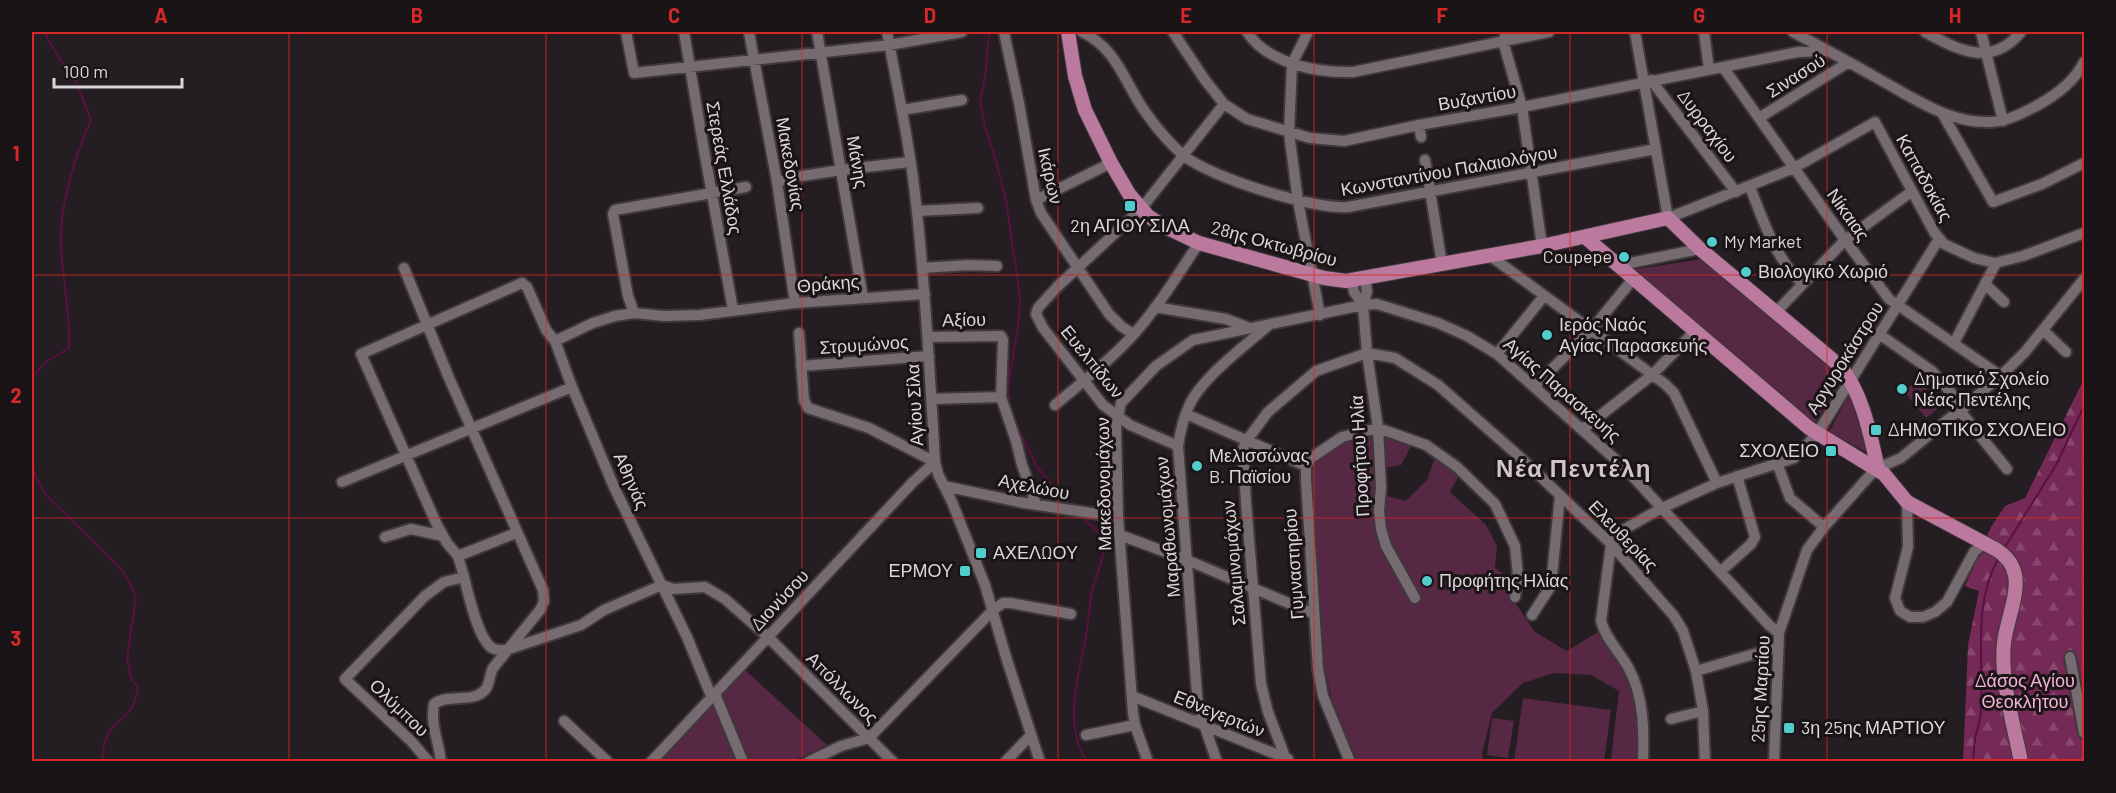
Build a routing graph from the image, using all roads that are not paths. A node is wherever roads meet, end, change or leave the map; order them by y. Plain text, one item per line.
1 (626, 32) edge
2 (684, 32) edge
3 (749, 32) edge
4 (817, 32) edge
5 (886, 32) edge
6 (962, 32) edge
7 (1004, 32) edge
8 (1068, 32) edge
9 (1082, 32) edge
10 (1173, 32) edge
11 (1247, 32) edge
12 (1308, 32) edge
13 (1549, 32) edge
14 (1635, 32) edge
15 (1704, 32) edge
16 (1793, 32) edge
17 (1924, 32) edge
18 (1981, 32) edge
19 (2021, 32) edge
20 (1499, 37) edge
21 (889, 45) junction
22 (1828, 51) junction
23 (821, 52) junction
24 (1987, 54) junction
25 (755, 60) junction
26 (1849, 62) junction
27 (2085, 62) edge
28 (1293, 64) junction
29 (690, 66) junction
30 (1724, 67) junction
31 (1709, 69) junction
32 (1647, 80) junction
33 (962, 100) dead end
34 (1224, 104) junction
35 (1522, 107) junction
36 (902, 110) junction
37 (1942, 113) junction
38 (1759, 118) junction
39 (2003, 121) junction
40 (1419, 125) junction
41 (1289, 133) junction
42 (1421, 137) dead end
43 (1656, 149) junction
44 (1184, 156) junction
45 (1425, 160) dead end
46 (909, 162) junction
47 (1111, 163) junction
48 (2085, 163) edge
49 (1794, 168) junction
50 (841, 170) junction
51 (1531, 173) junction
52 (802, 176) dead end
53 (789, 179) dead end
54 (777, 182) junction
55 (747, 187) dead end
56 (1750, 187) junction
57 (1431, 191) junction
58 (1736, 192) junction
59 (1911, 192) junction
60 (712, 193) junction
61 (1036, 200) junction
62 (1298, 201) junction
63 (978, 208) dead end
64 (1141, 209) junction
65 (917, 211) junction
66 (1668, 218) junction
67 (1611, 231) junction
68 (2085, 233) edge
69 (1585, 237) junction
70 (1939, 239) junction
71 (1845, 240) junction
72 (1199, 243) junction
73 (1542, 246) junction
74 (1700, 249) junction
75 (1604, 252) junction
76 (1489, 255) junction
77 (1996, 262) junction
78 (1442, 264) junction
79 (997, 266) dead end
80 (1077, 267) junction
81 (404, 268) dead end
82 (922, 268) junction
83 (1622, 268) junction
84 (1312, 275) junction
85 (1633, 279) junction
86 (2085, 279) edge
87 (1359, 280) junction
88 (1802, 283) junction
89 (1985, 284) junction
90 (925, 294) junction
91 (1544, 296) junction
92 (863, 298) junction
93 (2004, 302) dead end
94 (795, 303) junction
95 (1897, 304) junction
96 (1364, 305) junction
97 (1155, 307) junction
98 (733, 310) junction
99 (1776, 312) junction
100 (634, 313) junction
101 (1320, 315) junction
102 (1271, 323) junction
103 (427, 325) junction
104 (1247, 327) junction
105 (1592, 329) junction
106 (2043, 330) junction
107 (1695, 331) junction
108 (799, 333) dead end
109 (1134, 334) junction
110 (1879, 334) junction
111 (928, 337) junction
112 (555, 341) junction
113 (1954, 344) junction
114 (2066, 352) dead end
115 (1367, 353) junction
116 (1497, 354) junction
117 (929, 356) junction
118 (801, 366) junction
119 (1652, 375) junction
120 (2001, 376) junction
121 (1851, 379) junction
122 (1083, 382) junction
123 (1535, 386) junction
124 (572, 387) junction
125 (1001, 396) junction
126 (931, 399) junction
127 (1055, 405) dead end
128 (1962, 410) junction
129 (1186, 414) junction
130 (1117, 417) junction
131 (1378, 428) junction
132 (471, 429) junction
133 (1584, 429) junction
134 (1817, 434) junction
135 (1247, 440) junction
136 (1178, 446) junction
137 (406, 455) junction
138 (935, 462) junction
139 (1777, 463) junction
140 (1306, 466) junction
141 (1878, 469) junction
142 (2007, 469) dead end
143 (1737, 476) junction
144 (342, 482) dead end
145 (1717, 483) junction
146 (944, 486) junction
147 (1560, 495) junction
148 (1907, 502) junction
149 (1036, 504) junction
150 (1662, 508) junction
151 (1118, 518) junction
152 (1824, 527) junction
153 (516, 533) junction
154 (1120, 535) junction
155 (443, 536) junction
156 (385, 537) dead end
157 (1611, 544) junction
158 (1983, 544) junction
159 (458, 556) junction
160 (1187, 560) junction
161 (1720, 572) junction
162 (464, 577) junction
163 (662, 585) junction
164 (1254, 588) junction
165 (1515, 597) dead end
166 (1415, 598) dead end
167 (992, 611) junction
168 (1071, 614) dead end
169 (1314, 614) junction
170 (1532, 615) dead end
171 (1779, 633) junction
172 (768, 637) junction
173 (1778, 647) junction
174 (506, 650) junction
175 (2070, 657) dead end
176 (1696, 671) junction
177 (713, 696) junction
178 (1132, 696) junction
179 (1703, 711) junction
180 (1671, 719) dead end
181 (564, 721) dead end
182 (1135, 725) junction
183 (1203, 725) junction
184 (2085, 733) edge
185 (1032, 735) junction
186 (1086, 735) dead end
187 (869, 738) junction
188 (436, 739) junction
189 (1288, 761) edge
190 (430, 762) edge
191 (441, 762) edge
192 (608, 762) edge
193 (651, 762) edge
194 (743, 762) edge
195 (808, 762) edge
196 (893, 762) edge
197 (1005, 762) edge
198 (1040, 762) edge
199 (1148, 762) edge
200 (1217, 762) edge
201 (1350, 762) edge
202 (1643, 762) edge
203 (1705, 762) edge
204 (1774, 762) edge
205 (2021, 762) edge

1 - 29 street
2 - 29 street, Στερεάς Ελλάδος
3 - 25 street, Μακεδονίας
4 - 23 street, Μάνης
5 - 21 street, Αγίου Σίλα
6 - 21 street
7 - 61 street, Ικάρων
8 - 47 main road, 28ης Οκτωβρίου
9 - 44 street, Κωνσταντίνου Παλαιολόγου
10 - 34 street, Βυζαντίου
11 - 28 street
12 - 28 street
13 - 20 street
14 - 32 street
15 - 31 street
16 - 22 street
17 - 24 street
18 - 24 street
19 - 24 street
20 - 28 street
20 - 35 street
21 - 23 street
21 - 36 street, Αγίου Σίλα
22 - 26 street
22 - 30 street, Βυζαντίου
23 - 25 street
23 - 50 street, Μάνης
24 - 39 street
25 - 29 street
25 - 54 street, Μακεδονίας
26 - 37 street
26 - 38 street, Σινασού
27 - 39 street
28 - 41 street
29 - 60 street, Στερεάς Ελλάδος
30 - 31 street, Βυζαντίου
30 - 38 street, Νίκαιας
31 - 32 street, Βυζαντίου
32 - 35 street, Βυζαντίου
32 - 43 street
32 - 58 street, Δυρραχίου
33 - 36 street
34 - 41 street, Βυζαντίου
34 - 44 street
35 - 40 street, Βυζαντίου
35 - 51 street
36 - 46 street, Αγίου Σίλα
37 - 39 street
37 - 48 street
38 - 49 street, Νίκαιας
40 - 41 street, Βυζαντίου
40 - 42 street
41 - 62 street
43 - 51 street, Κωνσταντίνου Παλαιολόγου
43 - 66 street
44 - 62 street, Κωνσταντίνου Παλαιολόγου
44 - 64 street
45 - 57 street
46 - 50 street
46 - 65 street, Αγίου Σίλα
47 - 61 street
47 - 64 main road, 28ης Οκτωβρίου
49 - 56 street
49 - 59 street, Καπαδοκίας
49 - 71 street, Νίκαιας
50 - 52 street
50 - 92 street, Μάνης
51 - 57 street, Κωνσταντίνου Παλαιολόγου
51 - 73 street
53 - 54 street
54 - 94 street, Μακεδονίας
55 - 60 street
56 - 58 street
56 - 88 street
57 - 62 street, Κωνσταντίνου Παλαιολόγου
57 - 78 street
58 - 66 street
59 - 70 street, Καπαδοκίας
59 - 71 street
60 - 98 street, Στερεάς Ελλάδος
60 - 100 street
61 - 80 street, Ικάρων
62 - 84 street
63 - 65 street
64 - 72 main road, 28ης Οκτωβρίου
64 - 80 street
65 - 82 street, Αγίου Σίλα
66 - 67 main road, 28ης Οκτωβρίου
66 - 74 main road
67 - 69 main road, 28ης Οκτωβρίου
67 - 75 main road
68 - 77 street, Καπαδοκίας
69 - 73 main road, 28ης Οκτωβρίου
69 - 75 main road
70 - 77 street, Καπαδοκίας
70 - 95 street, Αργυροκάστρου
71 - 88 street
71 - 95 street, Νίκαιας
72 - 84 main road, 28ης Οκτωβρίου
72 - 97 street
73 - 76 main road, 28ης Οκτωβρίου
74 - 83 street
74 - 99 main road
75 - 83 main road
76 - 78 main road, 28ης Οκτωβρίου
76 - 91 street
77 - 89 street
78 - 87 main road, 28ης Οκτωβρίου
79 - 82 street
80 - 109 street, Ικάρων
80 - 122 street, Ευελπίδων
81 - 103 street
82 - 90 street, Αγίου Σίλα
83 - 85 main road
84 - 87 main road, 28ης Οκτωβρίου
84 - 101 street
85 - 105 street
85 - 107 main road
86 - 106 street
87 - 96 street, Προφήτου Ηλία
88 - 99 street
89 - 93 street
89 - 113 street
90 - 92 street, Θράκης
90 - 111 street, Αγίου Σίλα
91 - 105 street
91 - 116 street
92 - 94 street, Θράκης
94 - 98 street, Θράκης
95 - 110 street, Αργυροκάστρου
95 - 113 street, Νίκαιας
96 - 101 street, Μακεδονομάχων
96 - 115 street, Προφήτου Ηλία
96 - 116 street, Αγίας Παρασκευής
97 - 104 street
97 - 109 street
98 - 100 street, Θράκης
99 - 121 main road
100 - 112 street, Θράκης
101 - 102 street, Μακεδονομάχων
102 - 104 street, Μακεδονομάχων
102 - 129 street, Μαραθωνομάχων
103 - 112 street, Αθηνάς
103 - 132 street
103 - 137 street
104 - 130 street, Μακεδονομάχων
105 - 119 street
105 - 123 street
106 - 114 street
106 - 120 street
107 - 119 street
107 - 134 main road
108 - 118 street
109 - 122 street
110 - 121 street, Αργυροκάστρου
110 - 128 street
111 - 117 street, Αγίου Σίλα
111 - 125 street, Αξίου
112 - 124 street, Αθηνάς
113 - 120 street, Νίκαιας
115 - 131 street, Προφήτου Ηλία
115 - 135 street
115 - 147 street, Ελευθερίας
116 - 123 street, Αγίας Παρασκευής
117 - 118 street, Στρυμώνος
117 - 126 street, Αγίου Σίλα
118 - 138 street
119 - 133 street
119 - 145 street
120 - 128 street
121 - 134 street, Αργυροκάστρου
121 - 141 main road
122 - 127 street
122 - 130 street, Ευελπίδων
123 - 133 street, Αγίας Παρασκευής
124 - 132 street
124 - 163 street, Αθηνάς
125 - 126 street
125 - 149 street
126 - 138 street, Αγίου Σίλα
128 - 141 street
128 - 142 street
129 - 135 street
129 - 136 street, Μαραθωνομάχων
130 - 136 street, Ευελπίδων
130 - 151 street, Μακεδονομάχων
131 - 140 street
131 - 165 street
131 - 166 street, Προφήτου Ηλία
132 - 137 street
132 - 153 street
133 - 150 street, Αγίας Παρασκευής
134 - 139 street, Αργυροκάστρου
134 - 141 main road
135 - 140 street
135 - 164 street, Σαλαμινομάχων
136 - 160 street, Μαραθωνομάχων
137 - 144 street
137 - 155 street
138 - 146 street, Αγίου Σίλα
138 - 172 street, Διονύσου
139 - 143 street, Αργυροκάστρου
139 - 152 street
140 - 169 street, Γυμναστηρίου
141 - 148 main road
141 - 152 street, 25ης Μαρτίου
143 - 145 street, Αργυροκάστρου
143 - 161 street
145 - 150 street, Αργυροκάστρου
146 - 149 street, Αχελώου
146 - 167 street, Αγίου Σίλα
147 - 157 street, Ελευθερίας
147 - 170 street
148 - 158 main road
148 - 158 street
149 - 151 street, Αχελώου
150 - 157 street, Αργυροκάστρου
150 - 161 street, Αγίας Παρασκευής
151 - 154 street, Μακεδονομάχων
152 - 171 street, 25ης Μαρτίου
153 - 159 street
153 - 174 street
154 - 160 street
154 - 178 street, Μακεδονομάχων
155 - 156 street
155 - 159 street
157 - 176 street, Ελευθερίας
157 - 202 street
158 - 205 main road
159 - 162 street
160 - 164 street
160 - 183 street, Μαραθωνομάχων
161 - 171 street, Αγίας Παρασκευής
162 - 174 street
162 - 190 street, Ολύμπου
163 - 172 street, Απόλλωνος
163 - 174 street
163 - 177 street, Αθηνάς
164 - 169 street
164 - 189 street, Σαλαμινομάχων
167 - 168 street
167 - 185 street, Αγίου Σίλα
167 - 187 street
169 - 201 street, Γυμναστηρίου
171 - 173 street, 25ης Μαρτίου
172 - 177 street, Διονύσου
172 - 187 street, Απόλλωνος
173 - 176 street
173 - 204 street, 25ης Μαρτίου
174 - 188 street
175 - 184 street
176 - 179 street, Ελευθερίας
177 - 193 street, Διονύσου
177 - 194 street, Αθηνάς
178 - 182 street, Μακεδονομάχων
178 - 183 street, Εθνεγερτών
179 - 180 street
179 - 203 street, Ελευθερίας
181 - 192 street
182 - 186 street
182 - 199 street, Μακεδονομάχων
183 - 189 street, Εθνεγερτών
183 - 200 street, Μαραθωνομάχων
185 - 197 street
185 - 198 street, Αγίου Σίλα
187 - 195 street
187 - 196 street, Απόλλωνος
188 - 190 street
188 - 191 street

